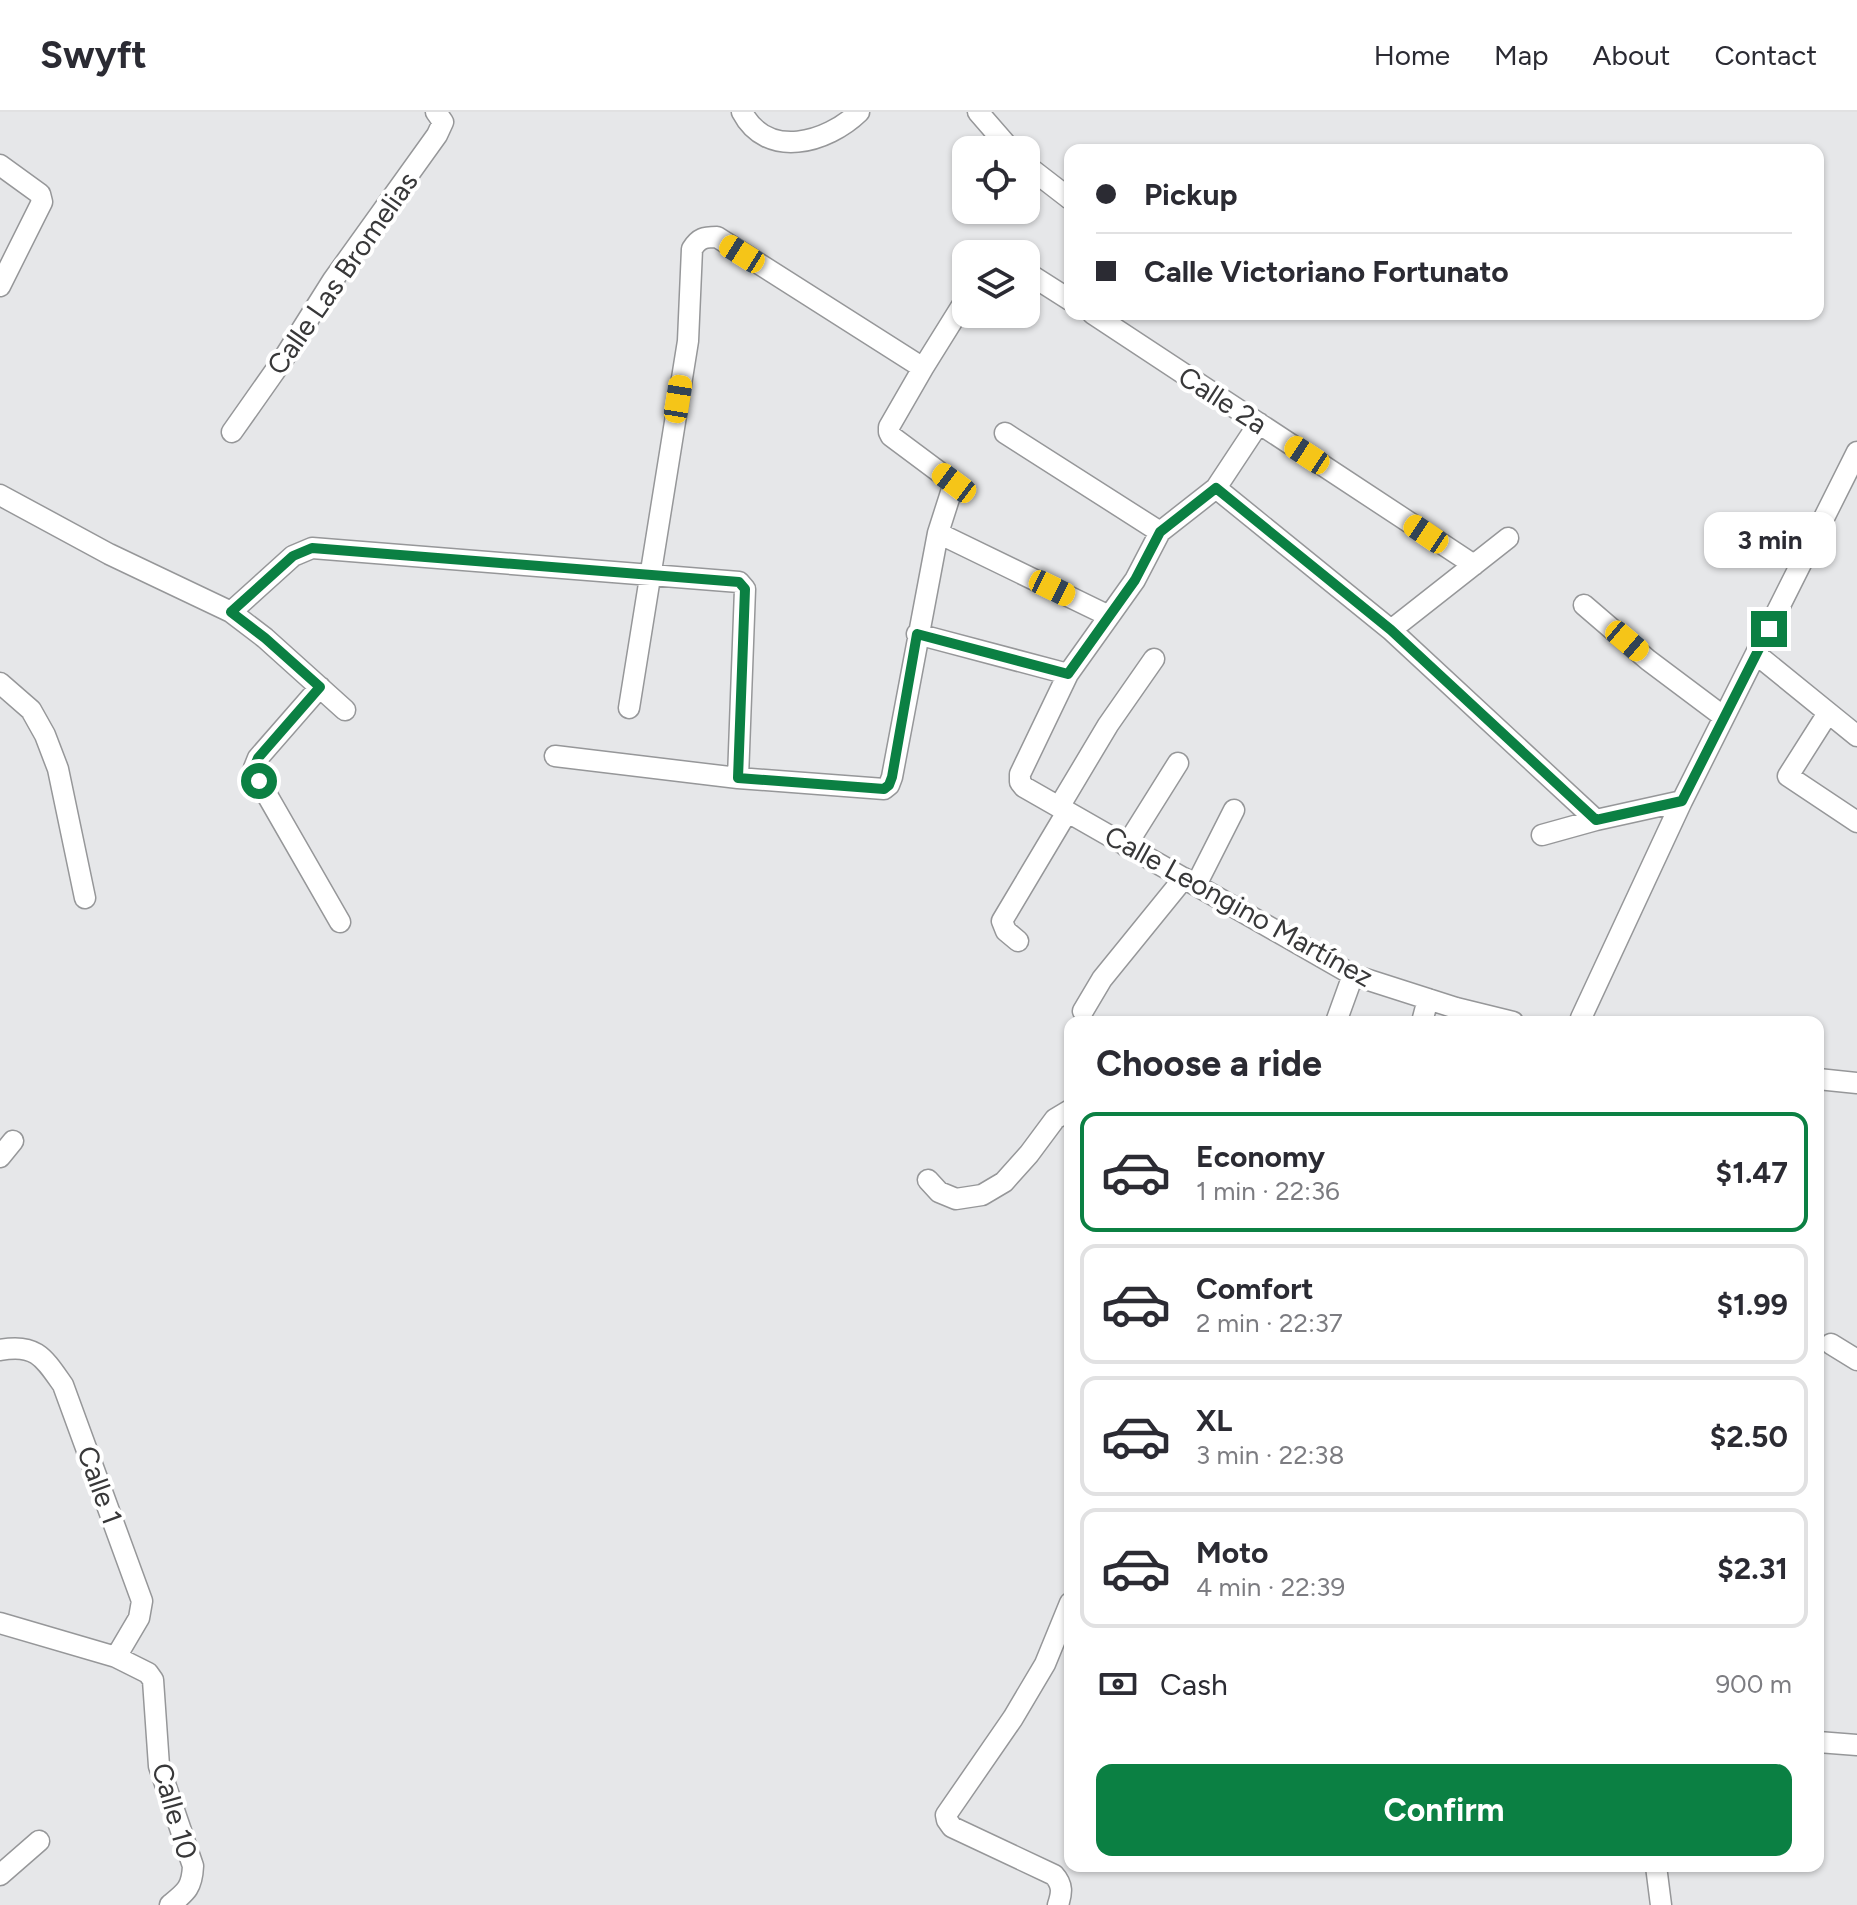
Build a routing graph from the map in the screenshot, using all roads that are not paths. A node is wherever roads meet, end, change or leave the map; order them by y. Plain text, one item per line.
1 (436, 112) edge
2 (742, 112) edge
3 (859, 112) edge
4 (978, 112) edge
5 (999, 136) edge
6 (0, 165) edge
7 (1040, 176) edge
8 (1064, 194) edge
9 (1040, 281) edge
10 (0, 286) edge
11 (1064, 296) edge
12 (1108, 320) edge
13 (952, 321) edge
14 (923, 368) junction
15 (1259, 423) junction
16 (232, 432) dead end
17 (1005, 433) dead end
18 (1857, 452) edge
19 (1216, 488) junction
20 (0, 495) edge
21 (1160, 532) junction
22 (938, 533) junction
23 (1508, 538) dead end
24 (1474, 565) junction
25 (650, 576) junction
26 (1584, 605) dead end
27 (231, 612) junction
28 (1109, 616) junction
29 (1391, 630) junction
30 (917, 634) junction
31 (1756, 654) junction
32 (1154, 659) dead end
33 (1068, 674) junction
34 (0, 683) edge
35 (320, 687) junction
36 (629, 708) dead end
37 (345, 710) dead end
38 (1828, 713) junction
39 (1724, 717) junction
40 (1857, 736) edge
41 (555, 756) dead end
42 (1178, 763) dead end
43 (738, 778) junction
44 (1682, 801) junction
45 (1063, 810) junction
46 (1234, 810) dead end
47 (1596, 820) junction
48 (1857, 822) edge
49 (1542, 835) dead end
50 (1126, 846) junction
51 (1190, 882) junction
52 (85, 898) dead end
53 (340, 922) dead end
54 (1018, 941) dead end
55 (1353, 975) junction
56 (1428, 999) junction
57 (1083, 1011) dead end
58 (1338, 1016) edge
59 (1424, 1016) edge
60 (1489, 1016) edge
61 (1582, 1016) edge
62 (1824, 1080) edge
63 (1857, 1083) edge
64 (1064, 1114) edge
65 (928, 1180) dead end
66 (1831, 1344) dead end
67 (0, 1350) edge
68 (1857, 1360) edge
69 (1064, 1618) edge
70 (0, 1623) edge
71 (116, 1657) junction
72 (1824, 1742) edge
73 (1857, 1745) edge
74 (39, 1841) dead end
75 (1657, 1872) edge
76 (0, 1875) edge
77 (170, 1905) edge
78 (1058, 1905) edge
79 (1661, 1905) edge

1 - 16 street, Calle Las Bromelias
2 - 3 street
4 - 5 street
6 - 10 street
7 - 8 street
9 - 11 street
12 - 15 street, Calle 2a
13 - 14 street
14 - 22 street
14 - 25 street
15 - 19 street
15 - 24 street, Calle 2a
17 - 21 street
18 - 31 street
19 - 21 street
19 - 29 street
20 - 27 street
21 - 28 street
22 - 28 street
22 - 30 street
23 - 24 street
24 - 29 street
25 - 27 street
25 - 36 street
25 - 43 street
26 - 39 street
27 - 35 street
28 - 33 street
29 - 47 street
30 - 33 street
30 - 43 street
31 - 38 street
31 - 39 street
32 - 45 street
33 - 45 street, Calle Leongino Martínez
34 - 52 street
35 - 37 street
35 - 53 street
38 - 40 street
38 - 48 street
39 - 44 street
41 - 43 street
42 - 50 street
44 - 47 street
44 - 61 street
45 - 50 street, Calle Leongino Martínez
45 - 54 street
46 - 51 street
47 - 49 street
50 - 51 street, Calle Leongino Martínez
51 - 55 street, Calle Leongino Martínez
51 - 57 street
55 - 56 street, Calle Leongino Martínez
55 - 58 street
56 - 59 street
56 - 60 street, Calle Leongino Martínez
62 - 63 street
64 - 65 street
66 - 68 street
67 - 71 street, Calle 1
69 - 78 street
70 - 71 street, Calle 10
71 - 77 street, Calle 10
72 - 73 street
74 - 76 street
75 - 79 street

